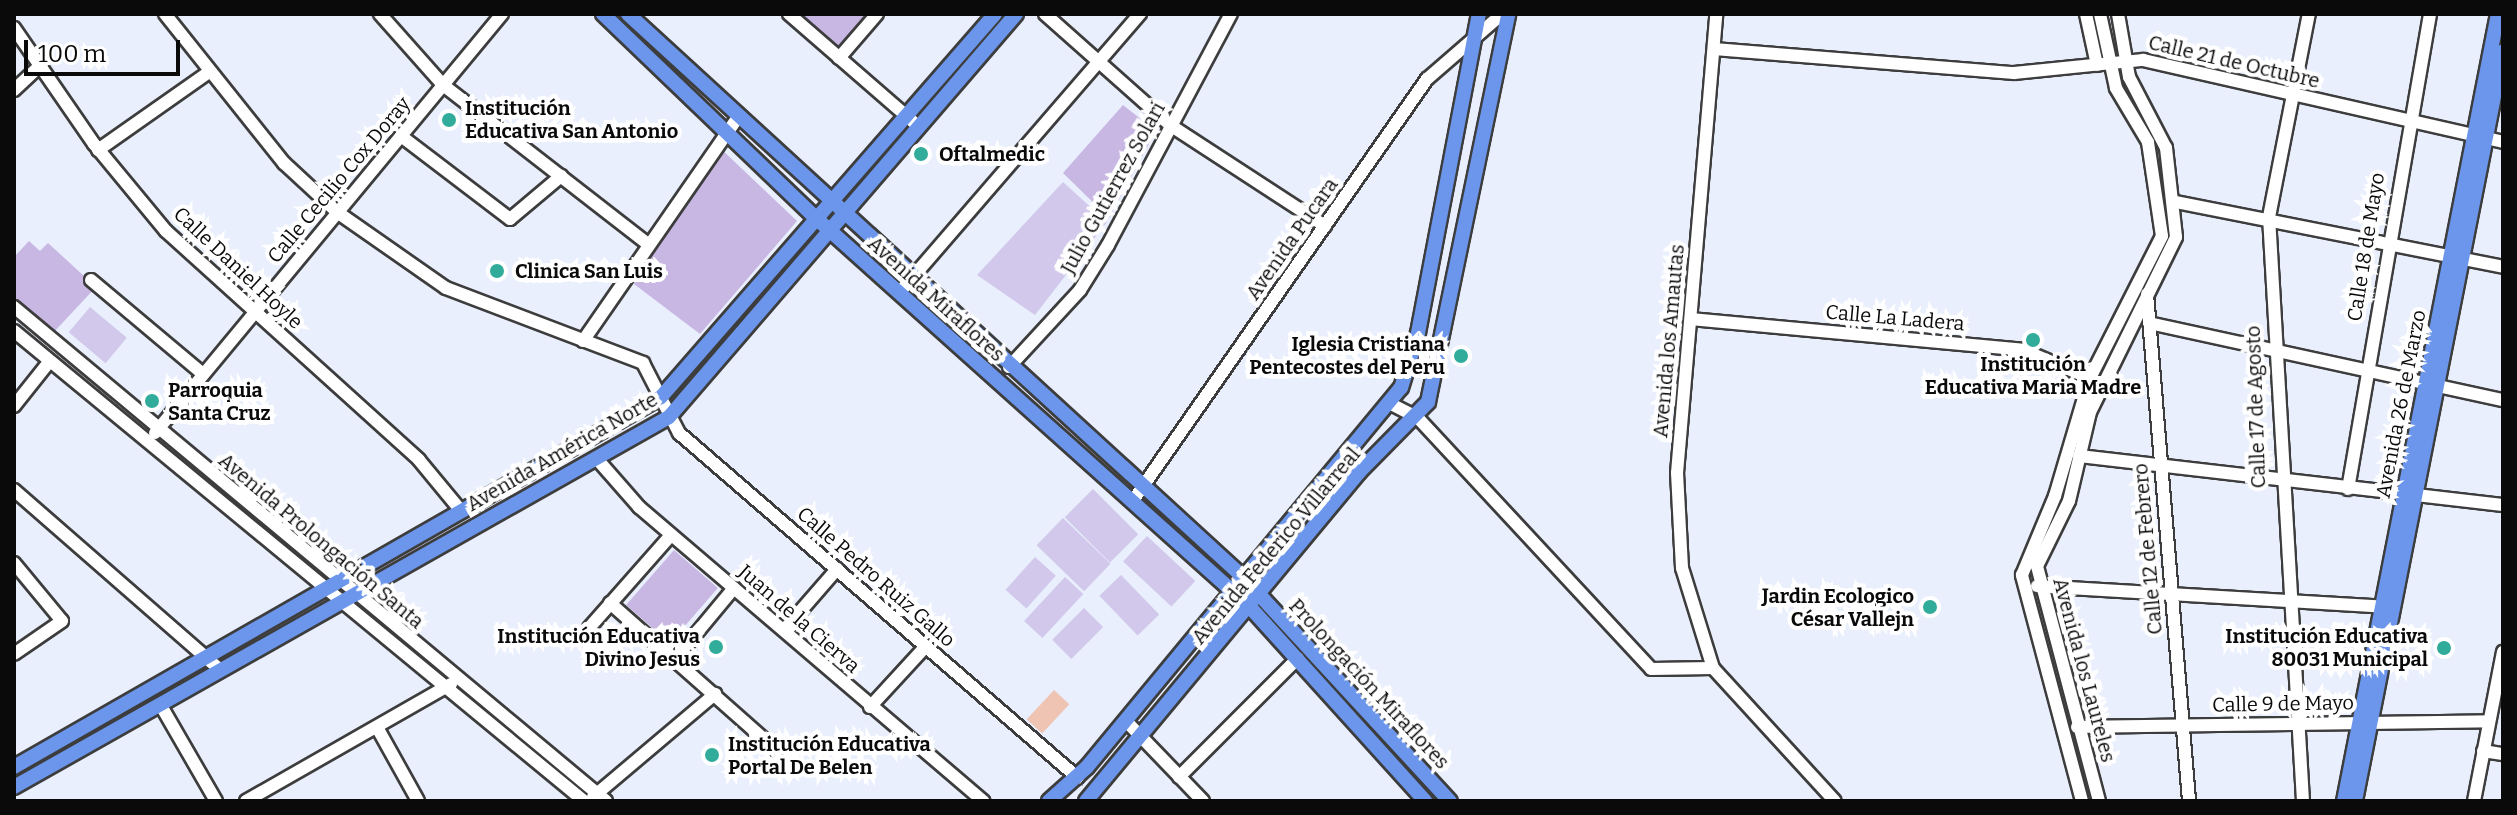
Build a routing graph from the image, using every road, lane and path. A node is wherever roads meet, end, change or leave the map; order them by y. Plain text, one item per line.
1 (165, 14) edge
2 (380, 14) edge
3 (502, 14) edge
4 (603, 14) edge
5 (628, 14) edge
6 (789, 14) edge
7 (877, 14) edge
8 (995, 14) edge
9 (1016, 14) edge
10 (1045, 14) edge
11 (1140, 14) edge
12 (1231, 14) edge
13 (1479, 14) edge
14 (1502, 14) edge
15 (1508, 14) edge
16 (1716, 14) edge
17 (2086, 14) edge
18 (2100, 14) edge
19 (2118, 14) edge
20 (2309, 14) edge
21 (2430, 14) edge
22 (2498, 14) edge
23 (14, 28) edge
24 (1475, 36) junction
25 (1714, 49) junction
26 (2503, 51) edge
27 (839, 58) junction
28 (2125, 62) junction
29 (1098, 63) junction
30 (2104, 64) junction
31 (40, 66) junction
32 (206, 74) junction
33 (443, 85) junction
34 (14, 90) edge
35 (2290, 95) junction
36 (906, 116) junction
37 (737, 119) junction
38 (2408, 122) junction
39 (1170, 125) junction
40 (919, 127) junction
41 (725, 131) junction
42 (401, 136) junction
43 (2480, 137) junction
44 (2503, 142) edge
45 (98, 150) junction
46 (561, 176) junction
47 (2176, 202) junction
48 (830, 204) junction
49 (337, 212) junction
50 (842, 215) junction
51 (2269, 217) junction
52 (817, 219) junction
53 (1325, 226) junction
54 (829, 230) junction
55 (2386, 241) junction
56 (648, 244) junction
57 (2456, 256) junction
58 (2503, 267) edge
59 (912, 278) junction
60 (91, 280) dead end
61 (899, 293) junction
62 (2147, 294) junction
63 (14, 307) edge
64 (255, 312) junction
65 (1691, 319) junction
66 (2149, 323) junction
67 (14, 331) edge
68 (583, 341) junction
69 (2274, 350) junction
70 (49, 362) junction
71 (1013, 370) junction
72 (2366, 370) junction
73 (203, 374) junction
74 (2090, 378) junction
75 (2431, 384) junction
76 (1004, 387) junction
77 (661, 397) junction
78 (2503, 400) edge
79 (1391, 404) junction
80 (14, 406) edge
81 (669, 417) junction
82 (1418, 418) junction
83 (158, 430) junction
84 (145, 445) junction
85 (2079, 456) junction
86 (597, 459) junction
87 (2161, 464) junction
88 (2279, 480) junction
89 (1144, 489) junction
90 (2348, 489) junction
91 (14, 490) edge
92 (499, 491) junction
93 (2410, 496) junction
94 (1132, 502) junction
95 (2503, 505) edge
96 (508, 506) junction
97 (462, 512) junction
98 (671, 535) junction
99 (15, 566) edge
100 (837, 569) junction
101 (1243, 577) junction
102 (337, 584) junction
103 (2037, 586) junction
104 (734, 588) junction
105 (323, 592) junction
106 (1234, 594) junction
107 (2171, 594) junction
108 (345, 599) junction
109 (1254, 601) junction
110 (2288, 601) junction
111 (610, 603) junction
112 (2388, 606) junction
113 (589, 628) dead end
114 (784, 630) junction
115 (926, 646) junction
116 (2503, 652) edge
117 (14, 654) edge
118 (1298, 658) junction
119 (675, 659) junction
120 (216, 664) junction
121 (1713, 668) junction
122 (451, 684) junction
123 (715, 694) junction
124 (479, 697) junction
125 (160, 704) junction
126 (870, 707) junction
127 (470, 708) junction
128 (1126, 721) junction
129 (2489, 721) junction
130 (2366, 723) junction
131 (2298, 724) junction
132 (2182, 726) junction
133 (2077, 727) junction
134 (378, 729) junction
135 (1142, 738) junction
136 (776, 750) dead end
137 (2483, 751) junction
138 (2503, 754) edge
139 (14, 767) edge
140 (1179, 777) junction
141 (1078, 778) junction
142 (1434, 784) junction
143 (14, 787) edge
144 (594, 799) edge
145 (1421, 800) edge
146 (216, 801) edge
147 (246, 801) edge
148 (418, 801) edge
149 (983, 801) edge
150 (1049, 801) edge
151 (1086, 801) edge
152 (1203, 801) edge
153 (1450, 801) edge
154 (1835, 801) edge
155 (2082, 801) edge
156 (2099, 801) edge
157 (2189, 801) edge
158 (2303, 801) edge
159 (2344, 801) edge
160 (2355, 801) edge
161 (2474, 801) edge

1 - 32 street, Calle Pedro Ruiz Gallo
2 - 33 street
3 - 33 street, Calle Cecilio Cox Doray
4 - 41 main road, Avenida Miraflores
5 - 37 main road, Avenida Miraflores
6 - 27 street
7 - 27 street
8 - 36 main road, Avenida América Norte
9 - 40 main road, Avenida América Norte
10 - 29 street
11 - 29 street
12 - 39 street, Julio Gutierrez Solari
13 - 24 main road, Avenida Federico Villarreal
14 - 24 street, Avenida Pucara
15 - 82 main road, Avenida Federico Villarreal
16 - 25 street, Avenida los Amautas
17 - 30 street
18 - 30 street, Avenida los Laureles
19 - 28 street, Avenida los Laureles
20 - 35 street, Calle 17 de Agosto
21 - 38 street, Calle 18 de Mayo
22 - 43 main road, Avenida 26 de Marzo
23 - 31 street, Calle Daniel Hoyle
24 - 53 street, Avenida Pucara
24 - 79 main road, Avenida Federico Villarreal
25 - 30 street, Calle 21 de Octubre
25 - 65 street, Avenida los Amautas
26 - 43 main road, Avenida 26 de Marzo
27 - 36 street
28 - 30 street, Calle 21 de Octubre
28 - 35 street, Calle 21 de Octubre
28 - 47 street, Avenida los Laureles
29 - 39 street
29 - 59 street
30 - 74 street, Avenida los Laureles
31 - 34 street
31 - 45 street, Calle Daniel Hoyle
32 - 45 street
32 - 49 street, Calle Pedro Ruiz Gallo
33 - 42 street, Calle Cecilio Cox Doray
33 - 46 street
35 - 38 street, Calle 21 de Octubre
35 - 51 street, Calle 17 de Agosto
36 - 40 street
36 - 48 main road, Avenida América Norte
37 - 41 street
37 - 48 main road, Avenida Miraflores
38 - 43 street, Calle 21 de Octubre
38 - 55 street, Calle 18 de Mayo
39 - 53 street
39 - 71 street, Julio Gutierrez Solari
40 - 50 main road, Avenida América Norte
41 - 52 main road, Avenida Miraflores
41 - 56 street
42 - 46 street
42 - 49 street, Calle Cecilio Cox Doray
43 - 44 street, Calle 21 de Octubre
43 - 57 main road, Avenida 26 de Marzo
45 - 64 street, Calle Daniel Hoyle
46 - 56 street
47 - 51 street
47 - 62 street, Avenida los Laureles
48 - 50 main road, Avenida Miraflores
48 - 52 main road, Avenida América Norte
49 - 64 street, Calle Cecilio Cox Doray
49 - 68 street, Calle Pedro Ruiz Gallo
50 - 54 main road, Avenida América Norte
50 - 59 main road, Avenida Miraflores
51 - 55 street
51 - 69 street, Calle 17 de Agosto
52 - 54 main road, Avenida Miraflores
52 - 77 main road, Avenida América Norte
53 - 89 street, Avenida Pucara
54 - 61 main road, Avenida Miraflores
54 - 81 main road, Avenida América Norte
55 - 57 street
55 - 72 street, Calle 18 de Mayo
56 - 68 street
57 - 58 street
57 - 75 main road, Avenida 26 de Marzo
59 - 61 street
59 - 71 main road, Avenida Miraflores
60 - 73 street
61 - 76 main road, Avenida Miraflores
62 - 66 street, Calle 12 de Febrero
62 - 85 street, Avenida los Laureles
63 - 83 street, Avenida Prolongación Santa
64 - 73 street, Calle Cecilio Cox Doray
64 - 97 street, Calle Daniel Hoyle
65 - 74 street, Calle La Ladera
65 - 121 street, Avenida los Amautas
66 - 69 street
66 - 87 street, Calle 12 de Febrero
67 - 70 street, Avenida Prolongación Santa
68 - 77 street, Calle Pedro Ruiz Gallo
69 - 72 street
69 - 88 street, Calle 17 de Agosto
70 - 80 street
70 - 84 street, Avenida Prolongación Santa
71 - 76 main road
71 - 89 main road, Avenida Miraflores
72 - 75 street
72 - 90 street, Calle 18 de Mayo
73 - 83 street, Calle Cecilio Cox Doray
74 - 155 street, Avenida los Laureles
75 - 78 street
75 - 93 main road, Avenida 26 de Marzo
76 - 94 main road, Avenida Miraflores
77 - 81 street, Calle Pedro Ruiz Gallo
77 - 92 main road, Avenida América Norte
79 - 82 street
79 - 101 main road, Avenida Federico Villarreal
81 - 86 main road, Avenida América Norte
81 - 100 street, Calle Pedro Ruiz Gallo
82 - 109 main road, Avenida Federico Villarreal
82 - 121 street
83 - 84 street, Calle Cecilio Cox Doray
83 - 102 street, Avenida Prolongación Santa
84 - 105 street, Avenida Prolongación Santa
85 - 87 street
85 - 103 street, Avenida los Laureles
86 - 96 main road, Avenida América Norte
86 - 98 street, Juan de la Cierva
87 - 88 street
87 - 107 street, Calle 12 de Febrero
88 - 90 street
88 - 110 street, Calle 17 de Agosto
89 - 94 street, Avenida Pucara
89 - 101 main road, Avenida Miraflores
90 - 93 street
91 - 120 street
92 - 96 main road
92 - 97 main road, Avenida América Norte
93 - 95 street
93 - 112 main road, Avenida 26 de Marzo
94 - 106 main road, Avenida Miraflores
96 - 108 main road, Avenida América Norte
97 - 102 main road, Avenida América Norte
98 - 104 street, Juan de la Cierva
98 - 111 street
99 - 117 street
100 - 114 street
100 - 115 street, Calle Pedro Ruiz Gallo
101 - 106 main road
101 - 109 main road, Avenida Miraflores
102 - 105 main road, Avenida América Norte
102 - 108 street, Avenida Prolongación Santa
103 - 107 street
103 - 133 street, Avenida los Laureles
104 - 114 street, Juan de la Cierva
104 - 119 street
105 - 108 street, Avenida Prolongación Santa
105 - 120 main road, Avenida América Norte
106 - 109 main road, Avenida Miraflores
106 - 128 main road, Avenida Federico Villarreal
107 - 110 street
107 - 132 street, Calle 12 de Febrero
108 - 120 main road, Avenida América Norte
108 - 122 street, Avenida Prolongación Santa
109 - 118 main road, Prolongación Miraflores
109 - 135 main road, Avenida Federico Villarreal
109 - 142 main road, Prolongación Miraflores
110 - 112 street
110 - 131 street, Calle 17 de Agosto
111 - 113 street
111 - 119 street
112 - 130 main road, Avenida 26 de Marzo
114 - 126 street, Juan de la Cierva
115 - 126 street
115 - 141 street, Calle Pedro Ruiz Gallo
116 - 129 street
118 - 140 street
118 - 145 main road, Prolongación Miraflores
119 - 123 street
120 - 125 main road, Avenida América Norte
120 - 139 main road, Avenida América Norte
121 - 154 street, Avenida los Amautas
122 - 124 street, Avenida Prolongación Santa
122 - 127 street, Avenida Prolongación Santa
122 - 134 street
123 - 136 street
123 - 144 street
124 - 127 street
124 - 144 street, Avenida Prolongación Santa
125 - 143 main road, Avenida América Norte
125 - 146 street
126 - 149 street, Juan de la Cierva
127 - 144 street, Avenida Prolongación Santa
128 - 135 street
128 - 141 main road, Avenida Federico Villarreal
129 - 130 street, Calle 9 de Mayo
129 - 137 street
130 - 131 street, Calle 9 de Mayo
130 - 159 main road, Avenida 26 de Marzo
130 - 160 main road, Avenida 26 de Marzo
131 - 132 street, Calle 9 de Mayo
131 - 158 street, Calle 17 de Agosto
132 - 133 street, Calle 9 de Mayo
132 - 157 street, Calle 12 de Febrero
133 - 156 street, Avenida los Laureles
134 - 147 street
134 - 148 street
135 - 140 street
135 - 151 main road, Avenida Federico Villarreal
137 - 138 street
137 - 161 street
140 - 152 street
141 - 150 main road, Avenida Federico Villarreal
142 - 145 street
142 - 153 main road, Prolongación Miraflores

